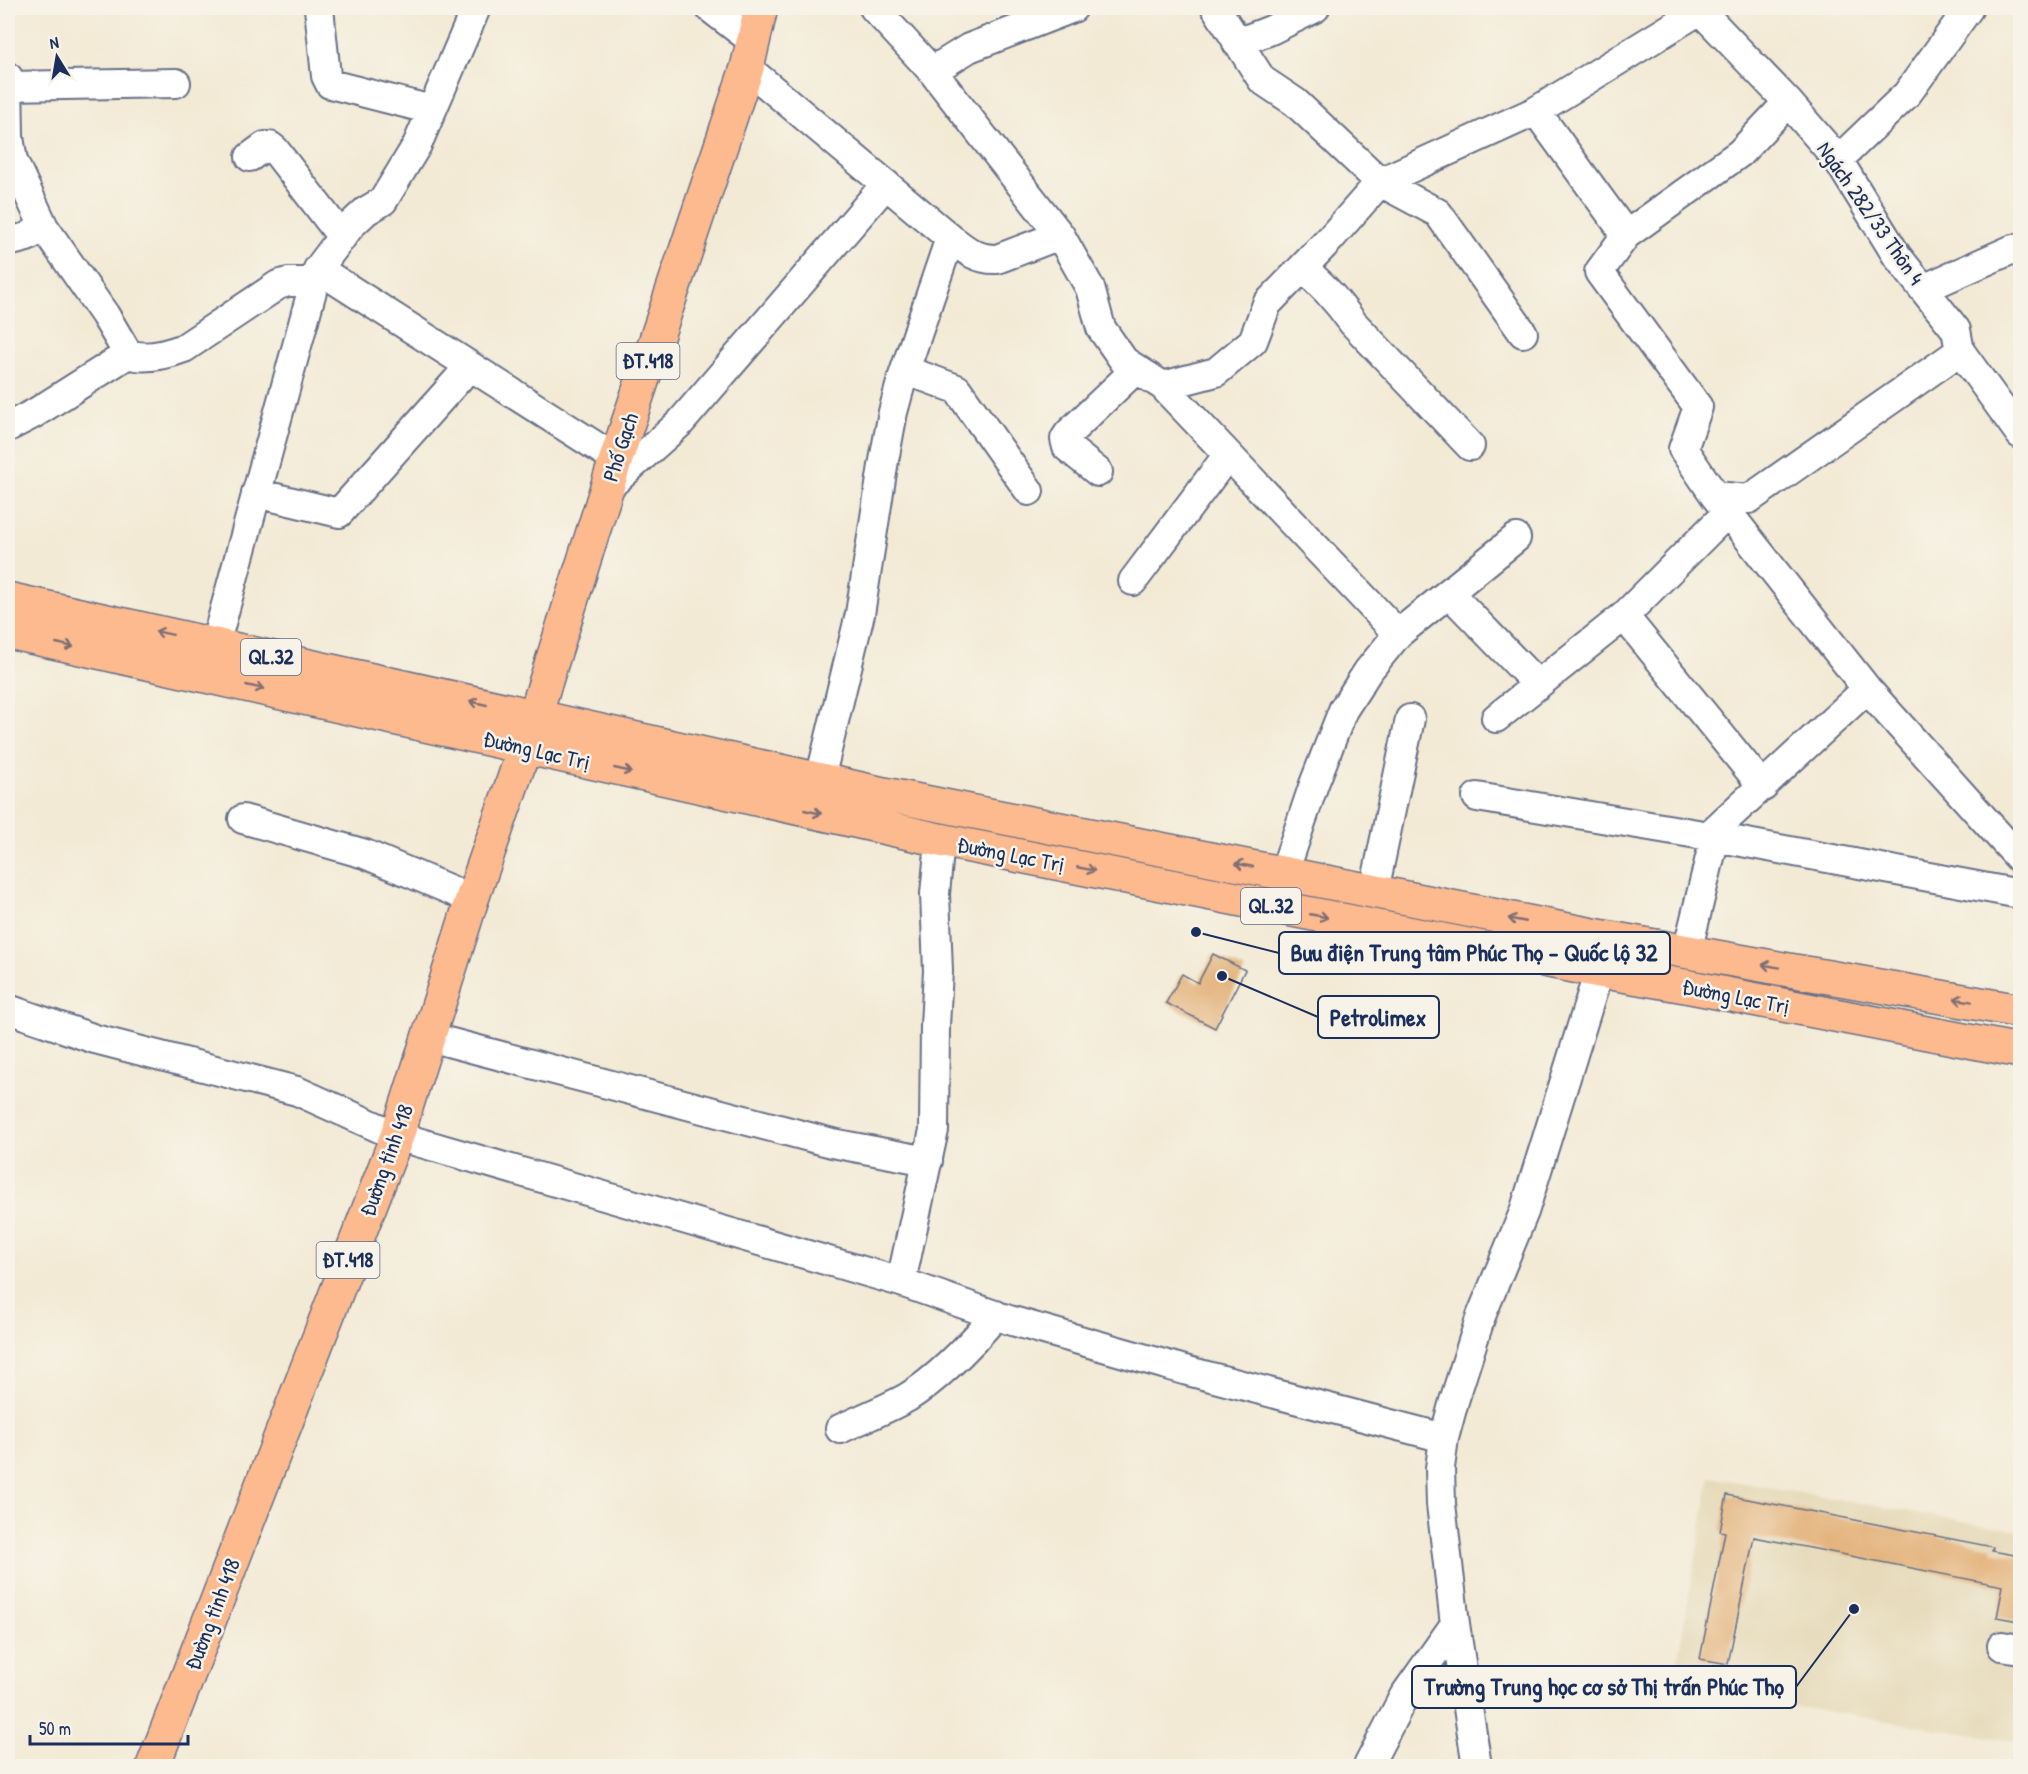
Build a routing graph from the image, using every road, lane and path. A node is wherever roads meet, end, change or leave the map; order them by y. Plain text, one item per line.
1 (319, 8) edge
2 (476, 8) edge
3 (710, 8) edge
4 (761, 8) edge
5 (874, 8) edge
6 (1073, 8) edge
7 (1216, 8) edge
8 (1314, 8) edge
9 (1969, 8) edge
10 (1699, 9) edge
11 (1237, 43) junction
12 (750, 55) junction
13 (932, 71) junction
14 (8, 77) edge
15 (176, 83) dead end
16 (8, 86) edge
17 (1788, 102) junction
18 (432, 110) junction
19 (1536, 111) junction
20 (250, 157) dead end
21 (1838, 160) junction
22 (1380, 182) junction
23 (886, 184) junction
24 (44, 227) junction
25 (1060, 235) junction
26 (1626, 235) junction
27 (342, 237) junction
28 (950, 238) junction
29 (8, 242) edge
30 (2020, 248) edge
31 (1302, 268) junction
32 (316, 275) junction
33 (1923, 289) junction
34 (1524, 333) dead end
35 (1960, 351) junction
36 (128, 354) junction
37 (470, 366) junction
38 (1136, 369) junction
39 (905, 370) junction
40 (1162, 386) junction
41 (8, 427) edge
42 (2020, 434) edge
43 (1470, 446) dead end
44 (1227, 456) junction
45 (616, 459) junction
46 (1098, 472) dead end
47 (606, 489) junction
48 (1029, 491) dead end
49 (256, 493) junction
50 (1722, 504) junction
51 (1516, 538) dead end
52 (1133, 581) dead end
53 (1449, 593) junction
54 (8, 599) edge
55 (1624, 616) junction
56 (8, 632) edge
57 (1398, 634) junction
58 (215, 645) junction
59 (1538, 685) junction
60 (1867, 689) junction
61 (535, 716) junction
62 (1496, 718) dead end
63 (1410, 719) dead end
64 (525, 747) junction
65 (820, 779) junction
66 (1762, 787) junction
67 (1478, 797) dead end
68 (243, 819) dead end
69 (1711, 837) junction
70 (940, 840) junction
71 (2020, 859) edge
72 (1284, 873) junction
73 (1374, 891) junction
74 (2020, 894) edge
75 (472, 899) junction
76 (1688, 952) junction
77 (1599, 971) junction
78 (8, 1009) edge
79 (2020, 1011) edge
80 (429, 1037) junction
81 (2020, 1052) edge
82 (397, 1136) junction
83 (928, 1161) junction
84 (901, 1282) junction
85 (996, 1315) junction
86 (840, 1429) dead end
87 (1444, 1438) junction
88 (1455, 1624) junction
89 (153, 1767) edge
90 (1368, 1767) edge
91 (1477, 1767) edge

1 - 18 street
2 - 18 street
3 - 12 street
4 - 12 main road, Phố Gạch / ĐT.418
5 - 13 street
6 - 13 street
7 - 11 street
8 - 11 street
9 - 21 street
10 - 17 street, Ngách 282/33 Thôn 4
10 - 19 street
11 - 22 street
12 - 23 street
12 - 45 main road, Phố Gạch / ĐT.418
13 - 25 street
14 - 16 street
15 - 16 street
16 - 24 street
17 - 21 street, Ngách 282/33 Thôn 4
17 - 26 street
18 - 27 street
19 - 22 street
19 - 26 street
20 - 27 street
21 - 33 street, Ngách 282/33 Thôn 4
22 - 31 street
22 - 34 street
23 - 28 street
23 - 47 street
24 - 29 street
24 - 36 street
25 - 28 street
25 - 38 street
26 - 50 street
27 - 32 street
28 - 39 street
30 - 33 street
31 - 40 street
31 - 43 street
32 - 36 street
32 - 37 street
32 - 49 street
33 - 35 street, Ngách 282/33 Thôn 4
35 - 42 street, Ngách 282/33 Thôn 4
35 - 50 street
36 - 41 street
37 - 45 street
37 - 49 street
38 - 40 street
38 - 46 street
39 - 48 street
39 - 65 street
40 - 44 street
44 - 52 street
44 - 57 street
45 - 47 main road, Phố Gạch / ĐT.418
47 - 61 main road, Phố Gạch / ĐT.418
49 - 58 street
50 - 55 street
50 - 60 street
51 - 53 street
53 - 57 street
53 - 59 street
58 -> 54 main road, Đường Lạc Trị / QL.32
55 - 59 street
55 - 66 street
56 -> 64 main road, Đường Lạc Trị / QL.32
57 - 72 street
61 -> 58 main road, Đường Lạc Trị / QL.32
59 - 62 street
60 - 66 street
60 - 71 street
61 - 64 main road, Đường tỉnh 418 / ĐT.418
61 - 65 main road, Đường Lạc Trị / QL.32
63 - 73 street
64 -> 70 main road, Đường Lạc Trị / QL.32
64 - 75 main road, Đường tỉnh 418 / ĐT.418
72 -> 65 main road, Đường Lạc Trị / QL.32
66 - 69 street
67 - 69 street
68 - 75 street
69 - 74 street
69 - 76 street
70 -> 77 main road, Đường Lạc Trị / QL.32
70 - 83 street
72 - 73 main road, Đường Lạc Trị / QL.32
76 -> 73 main road, Đường Lạc Trị / QL.32
75 - 80 main road, Đường tỉnh 418 / ĐT.418
79 -> 76 main road, Đường Lạc Trị / QL.32
77 - 81 main road, Đường Lạc Trị / QL.32
77 - 87 street
78 - 82 street
80 - 82 main road, Đường tỉnh 418 / ĐT.418
80 - 83 street
82 - 84 street
82 - 89 main road, Đường tỉnh 418 / ĐT.418
83 - 84 street
84 - 85 street
85 - 86 street
85 - 87 street
87 - 88 street
88 - 90 street
88 - 91 street

